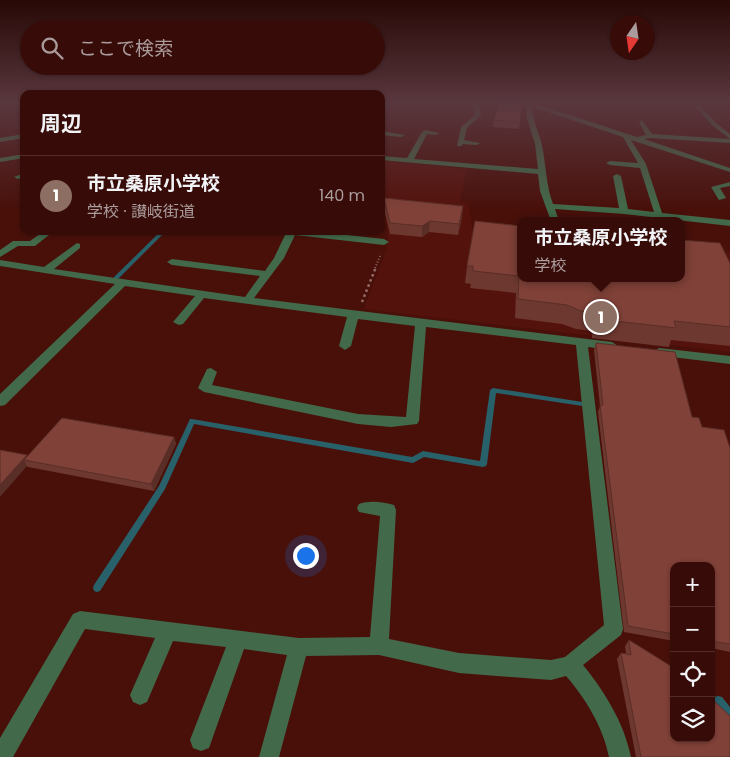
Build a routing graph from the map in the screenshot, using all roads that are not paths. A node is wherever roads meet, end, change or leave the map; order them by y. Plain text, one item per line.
1 (422, 138) edge
2 (461, 138) edge
3 (536, 138) edge
4 (627, 138) edge
5 (638, 138) edge
6 (687, 138) edge
7 (635, 139) joint
8 (730, 141) edge
9 (477, 144) dead end
10 (20, 157) edge
11 (385, 158) edge
12 (0, 160) edge
13 (410, 160) junction
14 (610, 163) dead end
15 (642, 166) junction
16 (730, 170) edge
17 (541, 172) junction
18 (617, 176) dead end
19 (730, 184) edge
20 (722, 198) dead end
21 (550, 206) junction
22 (624, 211) junction
23 (659, 215) junction
24 (636, 216) edge
25 (554, 217) edge
26 (677, 217) edge
27 (685, 218) edge
28 (730, 223) edge
29 (44, 235) edge
30 (290, 235) edge
31 (320, 235) edge
32 (384, 242) road end
33 (77, 246) dead end
34 (0, 254) edge
35 (0, 262) edge
36 (172, 262) dead end
37 (46, 270) junction
38 (268, 274) junction
39 (122, 283) junction
40 (202, 294) junction
41 (248, 300) junction
42 (355, 316) junction
43 (180, 322) dead end
44 (421, 324) junction
45 (582, 343) junction
46 (344, 346) dead end
47 (622, 348) edge
48 (651, 351) edge
49 (730, 360) edge
50 (211, 372) dead end
51 (0, 402) edge
52 (365, 508) dead end
53 (168, 631) junction
54 (238, 640) junction
55 (380, 646) junction
56 (299, 647) junction
57 (570, 665) junction
58 (140, 695) dead end
59 (201, 740) dead end
60 (269, 756) edge
61 (2, 757) edge
62 (620, 757) edge

1 - 13 street
2 - 9 street
3 - 17 street
4 - 15 street
5 - 7 street
6 - 8 street
7 - 16 street
10 - 12 street
11 - 13 street
13 - 17 street
14 - 15 street
15 - 23 street
17 - 21 street
18 - 22 street
19 - 20 street
21 - 22 street
21 - 25 street
22 - 24 street
23 - 24 street
23 - 26 street
27 - 28 street
29 - 34 street
30 - 38 street
31 - 32 street
33 - 37 street
35 - 37 street
36 - 38 street
37 - 39 street
38 - 41 street
39 - 40 street
39 - 51 street
40 - 41 street
40 - 43 street
41 - 42 street
42 - 44 street
42 - 46 street
44 - 45 street
44 - 50 street
45 - 47 street
45 - 57 street
48 - 49 street
52 - 55 street
53 - 54 street
53 - 58 street
53 - 61 street
54 - 56 street
54 - 59 street
55 - 56 street
55 - 57 street
56 - 60 street
57 - 62 street

